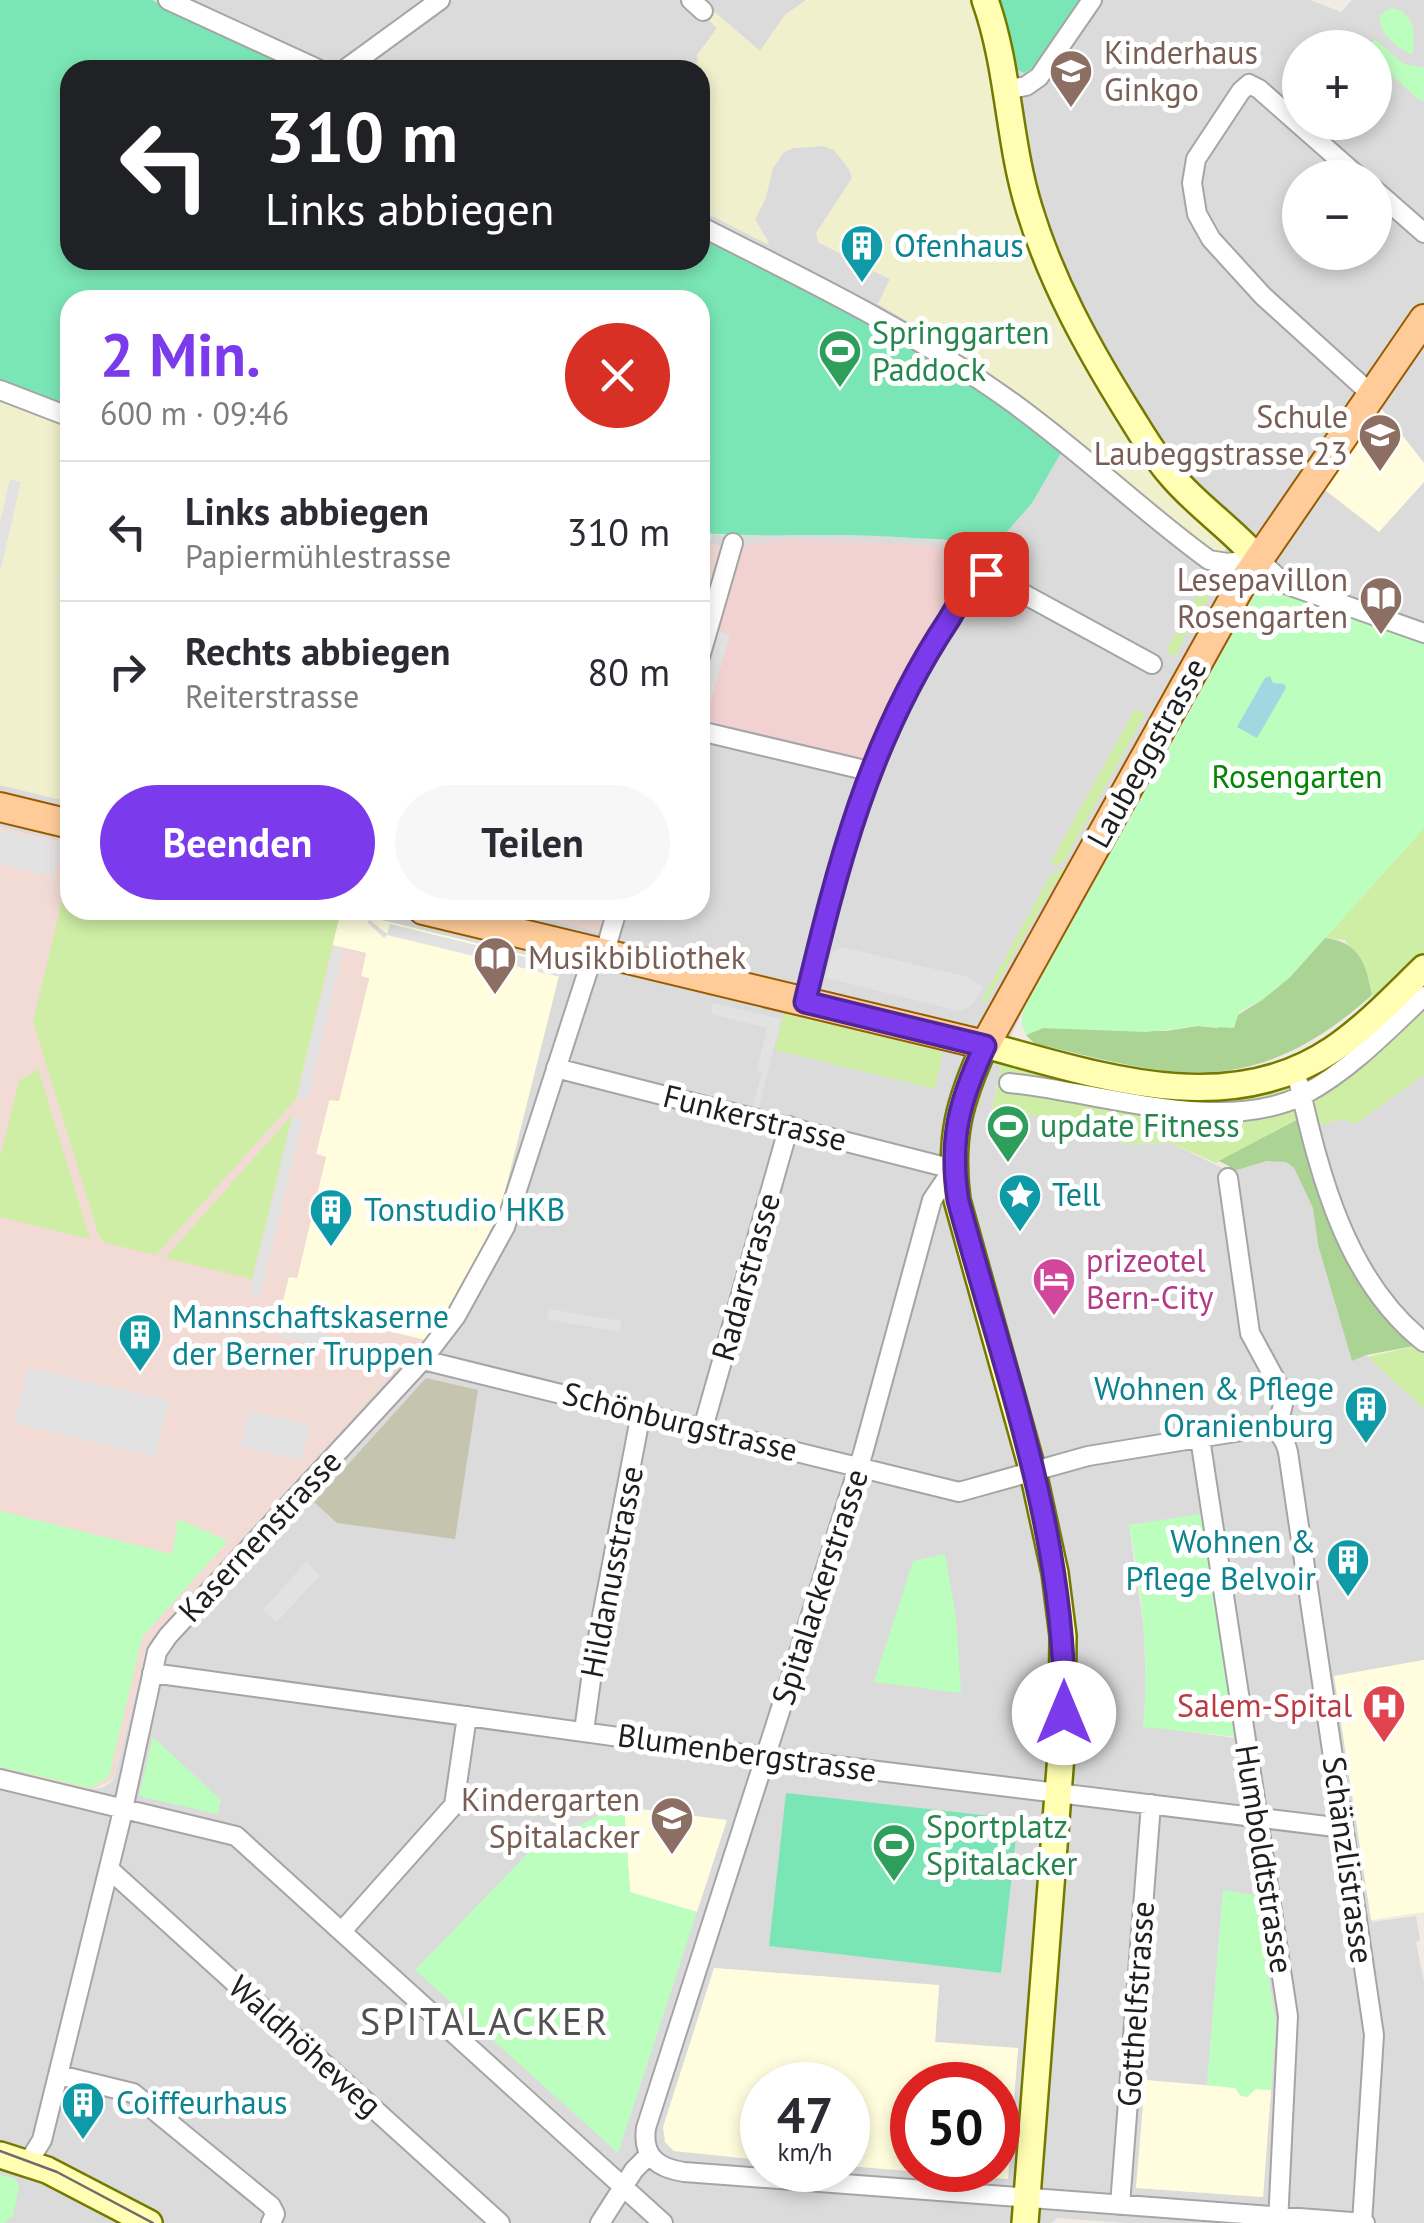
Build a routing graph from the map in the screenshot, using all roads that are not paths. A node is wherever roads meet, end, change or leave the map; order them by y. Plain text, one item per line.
1 (168, 0) edge
2 (440, 0) edge
3 (985, 0) edge
4 (1092, 0) edge
5 (298, 60) edge
6 (358, 60) edge
7 (1006, 90) junction
8 (1340, 160) edge
9 (1392, 205) edge
10 (710, 231) edge
11 (1424, 233) edge
12 (1424, 319) edge
13 (0, 390) edge
14 (1370, 393) junction
15 (60, 412) edge
16 (733, 542) dead end
17 (1258, 559) junction
18 (710, 622) edge
19 (1424, 633) edge
20 (1152, 664) dead end
21 (710, 733) edge
22 (868, 771) junction
23 (0, 807) edge
24 (60, 822) edge
25 (464, 920) edge
26 (613, 920) edge
27 (599, 953) junction
28 (1424, 968) edge
29 (1424, 996) edge
30 (805, 1002) junction
31 (985, 1046) junction
32 (556, 1068) junction
33 (1295, 1069) junction
34 (1009, 1083) dead end
35 (1302, 1096) junction
36 (789, 1126) junction
37 (953, 1170) junction
38 (1228, 1178) dead end
39 (1424, 1342) edge
40 (423, 1360) junction
41 (642, 1413) junction
42 (703, 1428) junction
43 (1280, 1435) junction
44 (1200, 1438) junction
45 (858, 1466) junction
46 (1033, 1472) junction
47 (152, 1672) junction
48 (468, 1716) junction
49 (584, 1730) junction
50 (766, 1756) junction
51 (0, 1780) edge
52 (1059, 1792) junction
53 (1151, 1804) junction
54 (122, 1808) junction
55 (1258, 1817) junction
56 (1343, 1828) junction
57 (109, 1868) junction
58 (342, 1931) junction
59 (59, 2074) junction
60 (0, 2155) edge
61 (649, 2155) junction
62 (27, 2164) junction
63 (623, 2186) junction
64 (1120, 2205) junction
65 (1026, 2211) edge
66 (1278, 2220) edge
67 (148, 2223) edge
68 (271, 2223) edge
69 (500, 2223) edge
70 (600, 2223) edge
71 (664, 2223) edge
72 (1363, 2223) edge

1 - 5 street
2 - 6 street
3 - 7 main road
4 - 7 street
7 - 17 main road
8 - 14 street
9 - 11 street
10 - 17 street
12 - 14 main road, Laubeggstrasse
13 - 15 street
14 - 17 main road, Laubeggstrasse
16 - 18 street
17 - 19 street
17 - 31 main road, Laubeggstrasse
20 - 22 street
21 - 22 street
22 - 30 street
23 - 24 main road
25 - 27 main road
26 - 27 street, Kasernenstrasse
27 - 30 main road
27 - 32 street, Kasernenstrasse
28 - 33 main road
29 - 35 street
30 - 31 main road
31 - 33 main road
31 - 37 main road
32 - 36 street, Funkerstrasse
32 - 40 street, Kasernenstrasse
33 - 35 street
34 - 35 street
35 - 39 street
36 - 37 street, Funkerstrasse
36 - 42 street, Radarstrasse
37 - 45 street, Spitalackerstrasse
37 - 46 main road
38 - 43 street, Schänzlistrasse
40 - 41 street, Schönburgstrasse
40 - 47 street, Kasernenstrasse
41 - 42 street, Schönburgstrasse
41 - 49 street, Hildanusstrasse
42 - 45 street, Schönburgstrasse
43 - 44 street, Schönburgstrasse
43 - 56 street, Schänzlistrasse
44 - 46 street, Schönburgstrasse
44 - 55 street, Humboldtstrasse
45 - 46 street, Schönburgstrasse
45 - 50 street, Spitalackerstrasse
46 - 52 main road
47 - 48 street, Blumenbergstrasse
47 - 54 street, Kasernenstrasse
48 - 49 street, Blumenbergstrasse
48 - 58 street
49 - 50 street, Blumenbergstrasse
50 - 52 street, Blumenbergstrasse
50 - 61 street, Spitalackerstrasse
51 - 54 street
52 - 53 street, Blumenbergstrasse
52 - 65 main road
53 - 55 street, Blumenbergstrasse
53 - 64 street, Gotthelfstrasse
54 - 57 street, Kasernenstrasse
54 - 58 street
55 - 56 street, Blumenbergstrasse
55 - 66 street, Humboldtstrasse
56 - 72 street, Schänzlistrasse
57 - 59 street, Kasernenstrasse
57 - 69 street, Waldhöheweg
58 - 63 street
59 - 62 street, Kasernenstrasse
59 - 68 street
60 - 62 main road
61 - 63 street
61 - 65 street
62 - 67 main road
63 - 70 street
63 - 71 street
64 - 65 street
64 - 66 street
66 - 72 street

